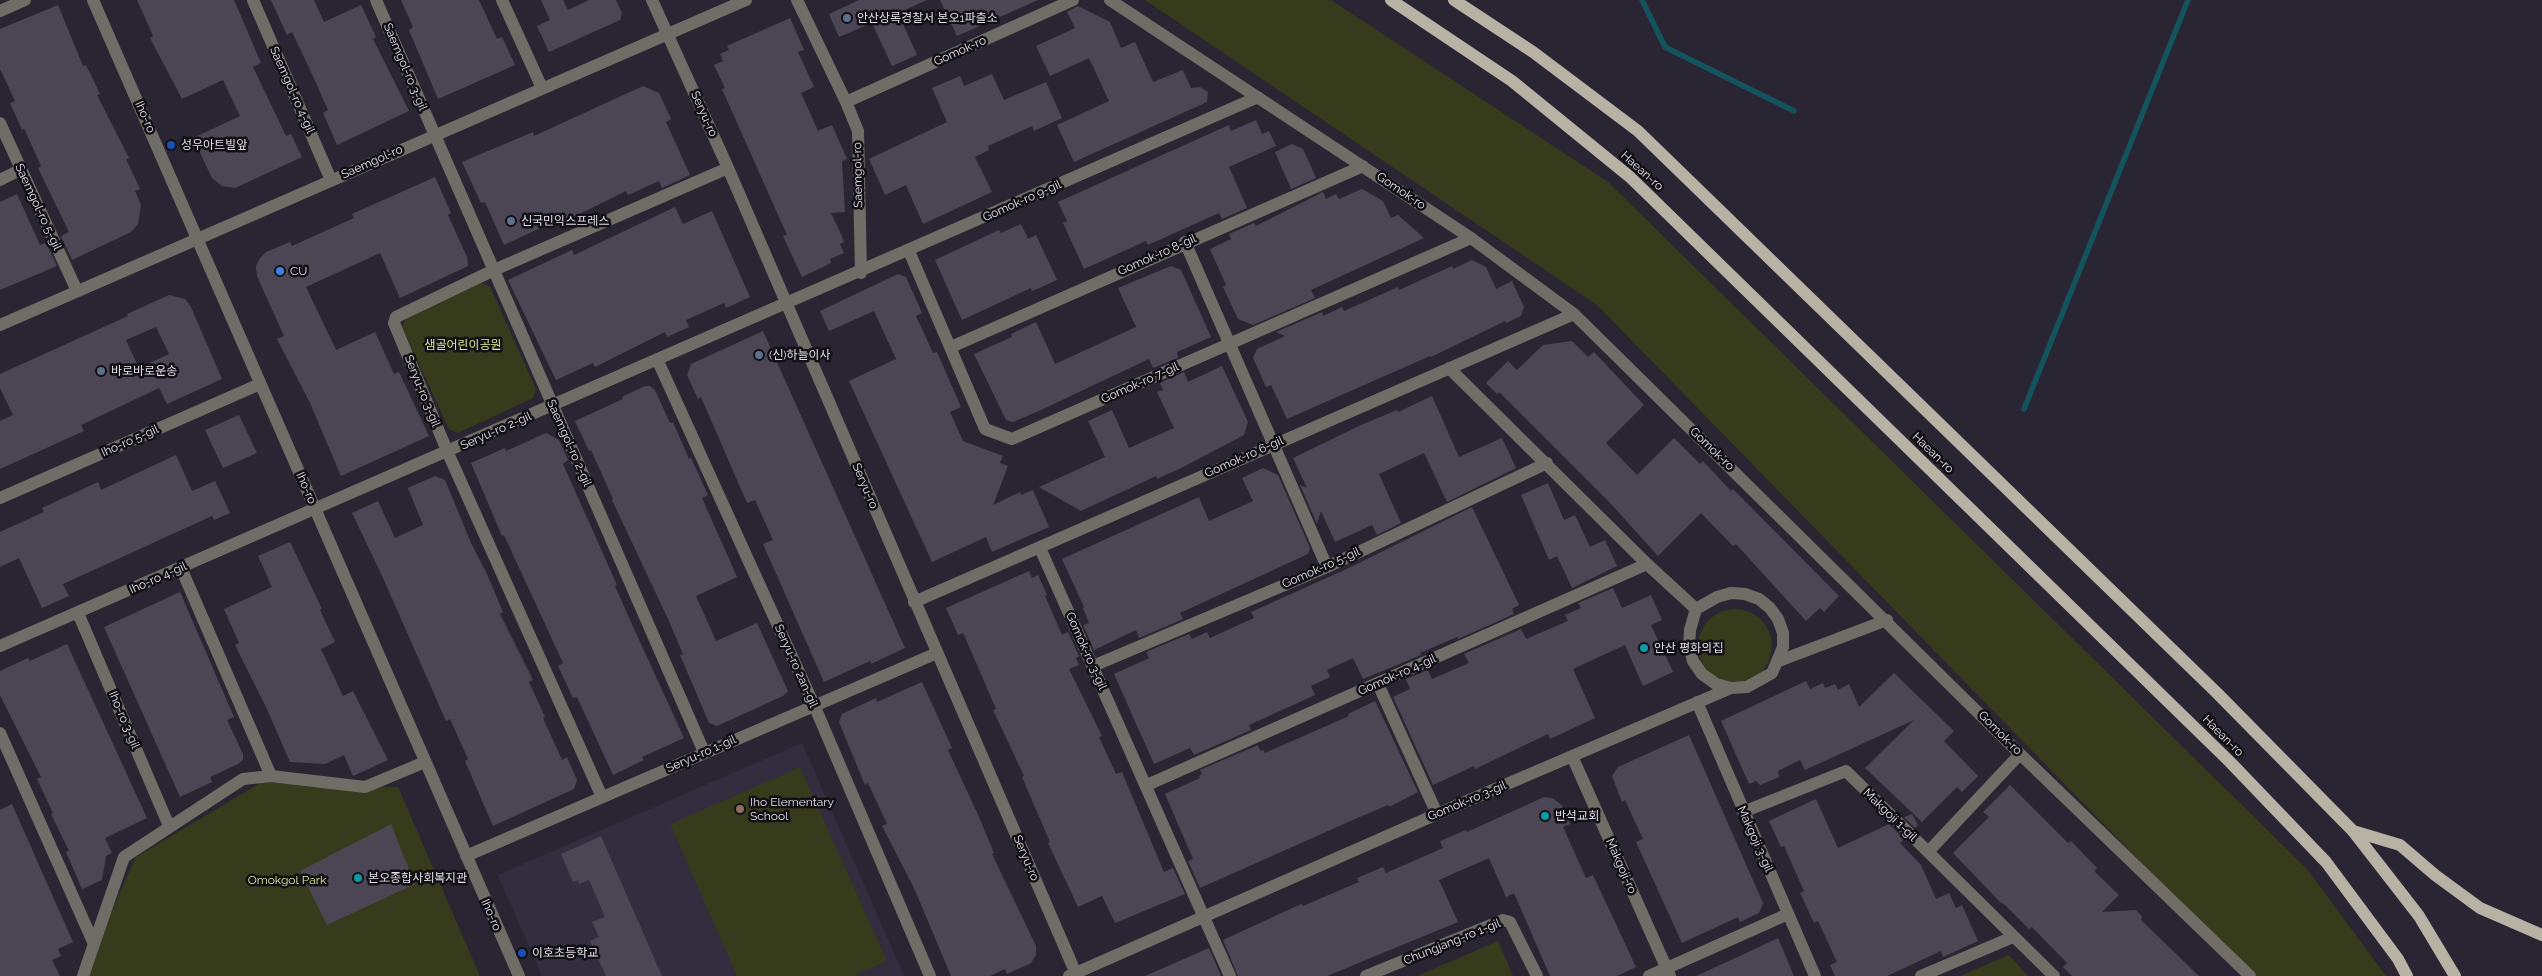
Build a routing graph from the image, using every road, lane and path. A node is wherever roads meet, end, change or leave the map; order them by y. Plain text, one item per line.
1 (25, 0) edge
2 (94, 0) edge
3 (253, 0) edge
4 (376, 0) edge
5 (502, 0) edge
6 (652, 0) edge
7 (746, 0) edge
8 (797, 0) edge
9 (1073, 0) edge
10 (1110, 0) edge
11 (1391, 0) edge
12 (1454, 0) edge
13 (0, 11) edge
14 (668, 34) junction
15 (542, 88) junction
16 (1258, 97) junction
17 (846, 102) junction
18 (0, 123) edge
19 (434, 134) junction
20 (1363, 166) junction
21 (728, 168) junction
22 (20, 170) junction
23 (0, 180) edge
24 (331, 180) junction
25 (198, 238) junction
26 (1471, 238) junction
27 (1185, 242) junction
28 (909, 251) junction
29 (494, 270) junction
30 (860, 272) junction
31 (77, 290) junction
32 (786, 304) junction
33 (1574, 314) junction
34 (0, 325) edge
35 (1230, 344) junction
36 (951, 347) junction
37 (657, 359) junction
38 (1449, 368) junction
39 (260, 384) junction
40 (552, 406) junction
41 (1274, 443) junction
42 (448, 453) junction
43 (1547, 463) junction
44 (0, 498) edge
45 (314, 508) junction
46 (1040, 548) junction
47 (1647, 564) junction
48 (1327, 566) junction
49 (182, 568) junction
50 (914, 602) junction
51 (1696, 609) junction
52 (78, 613) junction
53 (1887, 620) junction
54 (0, 646) edge
55 (937, 653) junction
56 (1779, 661) junction
57 (1093, 666) junction
58 (1378, 684) junction
59 (1731, 688) junction
60 (1697, 702) junction
61 (814, 705) junction
62 (0, 733) edge
63 (704, 752) junction
64 (2020, 754) junction
65 (1572, 756) junction
66 (425, 762) junction
67 (271, 776) junction
68 (1146, 785) junction
69 (602, 797) junction
70 (1743, 812) junction
71 (1437, 814) junction
72 (169, 826) junction
73 (2353, 831) junction
74 (1928, 852) junction
75 (466, 856) junction
76 (1788, 914) junction
77 (1204, 918) junction
78 (2542, 935) edge
79 (2014, 937) junction
80 (94, 944) junction
81 (1668, 972) edge
82 (1074, 975) edge
83 (83, 976) edge
84 (519, 976) edge
85 (930, 976) edge
86 (1230, 976) edge
87 (1366, 976) edge
88 (1537, 976) edge
89 (1649, 976) edge
90 (1815, 976) edge
91 (1921, 976) edge
92 (2054, 976) edge
93 (2250, 976) edge
94 (2407, 976) edge
95 (2455, 976) edge

1 - 13 street
2 - 25 street, Iho-ro
3 - 24 street, Saemgol-ro 4-gil
4 - 19 street, Saemgol-ro 3-gil
5 - 15 street
6 - 14 street, Seryu-ro
7 - 14 street, Saemgol-ro
8 - 17 street, Saemgol-ro
9 - 17 street, Gomok-ro
10 - 16 street, Gomok-ro
11 - 94 main road, Haean-ro
12 - 73 main road, Haean-ro
14 - 15 street, Saemgol-ro
14 - 21 street, Seryu-ro
15 - 19 street, Saemgol-ro
16 - 20 street, Gomok-ro
16 - 28 street, Gomok-ro 9-gil
17 - 30 street, Saemgol-ro
18 - 22 street, Saemgol-ro 5-gil
19 - 24 street, Saemgol-ro
19 - 29 street, Saemgol-ro 2-gil
20 - 26 street, Gomok-ro
20 - 27 street, Gomok-ro 8-gil
21 - 29 street, Seryu-ro 3-gil
21 - 32 street, Seryu-ro
22 - 23 street
22 - 31 street, Saemgol-ro 5-gil
24 - 25 street, Saemgol-ro
25 - 31 street, Saemgol-ro
25 - 39 street, Iho-ro
26 - 33 street, Gomok-ro
26 - 35 street, Gomok-ro 7-gil
27 - 35 street
27 - 36 street, Gomok-ro 8-gil
28 - 30 street, Gomok-ro 9-gil
28 - 36 street, Gomok-ro 7-gil
29 - 40 street, Saemgol-ro 2-gil
29 - 42 street, Seryu-ro 3-gil
30 - 32 street, Gomok-ro 9-gil
31 - 34 street, Saemgol-ro
32 - 37 street, Seryu-ro 2-gil
32 - 50 street, Seryu-ro
33 - 38 street, Gomok-ro 6-gil
33 - 53 street, Gomok-ro
35 - 36 street, Gomok-ro 7-gil
35 - 41 street
37 - 40 street, Seryu-ro 2-gil
37 - 61 street, Seryu-ro 2an-gil
38 - 41 street, Gomok-ro 6-gil
38 - 43 street
39 - 44 street, Iho-ro 5-gil
39 - 45 street, Iho-ro
40 - 42 street, Seryu-ro 2-gil
40 - 63 street, Saemgol-ro 2-gil
41 - 46 street, Gomok-ro 6-gil
41 - 48 street
42 - 45 street, Seryu-ro 2-gil
42 - 69 street, Seryu-ro 3-gil
43 - 47 street
43 - 48 street, Gomok-ro 5-gil
45 - 49 street, Iho-ro 4-gil
45 - 66 street, Iho-ro
46 - 50 street, Gomok-ro 6-gil
46 - 57 street, Gomok-ro 3-gil
47 - 51 street
47 - 58 street, Gomok-ro 4-gil
48 - 57 street, Gomok-ro 5-gil
49 - 52 street, Iho-ro 4-gil
49 - 67 street
50 - 55 street, Seryu-ro
51 - 56 street
51 - 59 street
52 - 54 street, Iho-ro 4-gil
52 - 72 street, Iho-ro 3-gil
53 - 56 street
53 - 64 street, Gomok-ro
55 - 61 street, Seryu-ro 1-gil
55 - 82 street, Seryu-ro
56 - 59 street
57 - 68 street, Gomok-ro 3-gil
58 - 68 street, Gomok-ro 4-gil
58 - 71 street
59 - 60 street, Gomok-ro 3-gil
60 - 65 street, Gomok-ro 3-gil
60 - 70 street, Makgoji 3-gil
61 - 63 street, Seryu-ro 1-gil
61 - 85 street, Seryu-ro 2an-gil
62 - 80 street
63 - 69 street, Seryu-ro 1-gil
64 - 74 street
64 - 93 street, Gomok-ro
65 - 71 street, Gomok-ro 3-gil
65 - 81 street, Makgoji-ro
66 - 67 street
66 - 75 street, Iho-ro
67 - 72 street
68 - 77 street, Gomok-ro 3-gil
69 - 75 street, Seryu-ro 1-gil
70 - 74 street, Makgoji 1-gil
70 - 76 street, Makgoji 3-gil
71 - 77 street, Gomok-ro 3-gil
72 - 80 street
73 - 78 main road
73 - 95 main road, Haean-ro
74 - 79 street, Makgoji 1-gil
75 - 84 street, Iho-ro
76 - 81 street
76 - 90 street, Makgoji 3-gil
77 - 82 street, Gomok-ro 3-gil
77 - 86 street
79 - 91 street
79 - 92 street, Makgoji 1-gil
80 - 83 street
81 - 89 street
87 - 88 street, Chungjang-ro 1-gil

